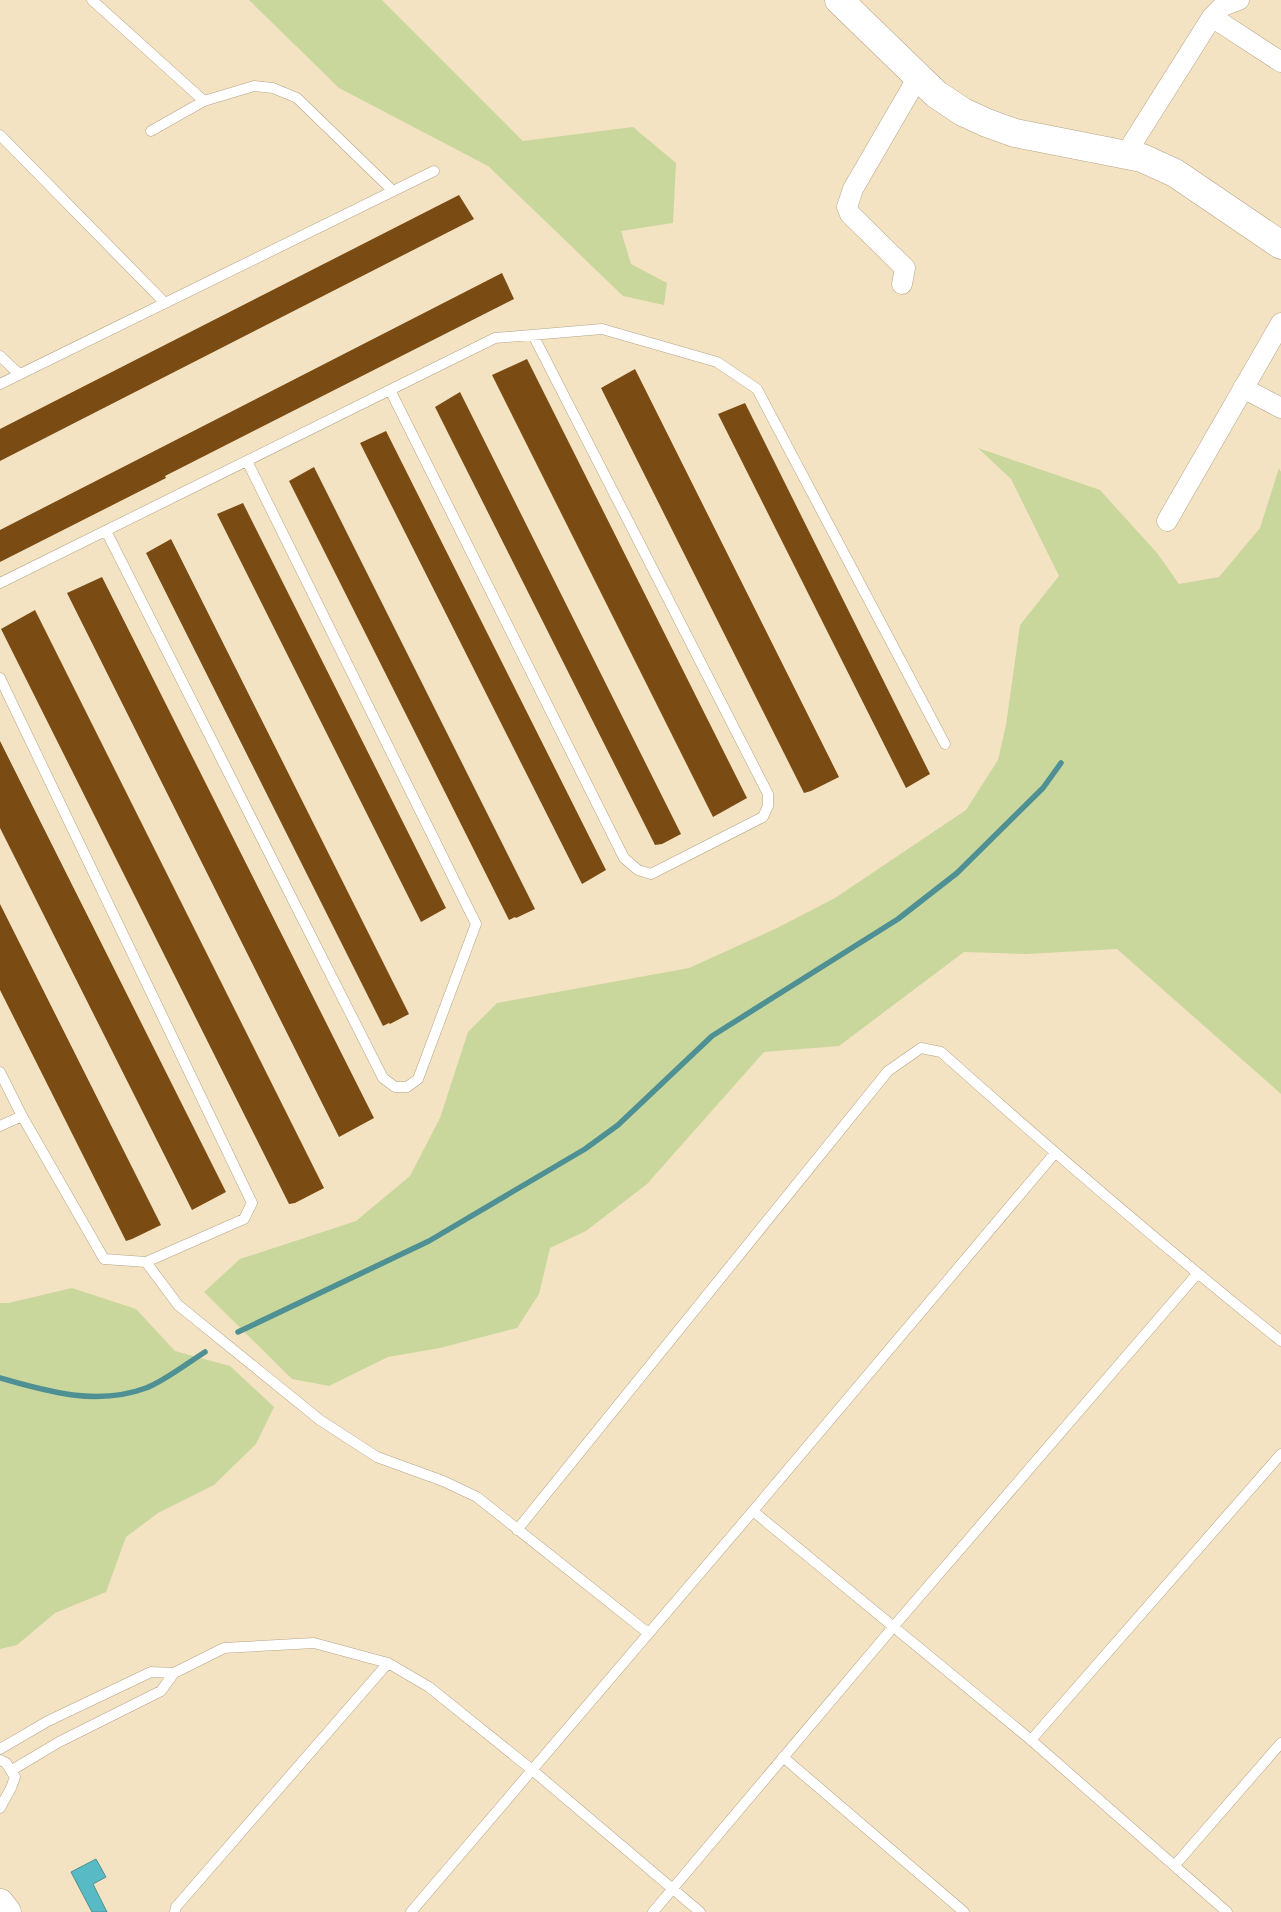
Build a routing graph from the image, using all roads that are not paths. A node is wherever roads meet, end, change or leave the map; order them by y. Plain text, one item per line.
1 (92, 0) edge
2 (839, 0) edge
3 (1239, 0) edge
4 (1212, 17) junction
5 (1281, 62) edge
6 (918, 77) junction
7 (204, 101) junction
8 (151, 131) dead end
9 (0, 135) edge
10 (1125, 155) junction
11 (434, 172) dead end
12 (393, 191) junction
13 (1281, 245) edge
14 (902, 284) dead end
15 (165, 303) junction
16 (1281, 323) edge
17 (533, 335) junction
18 (0, 356) edge
19 (19, 374) junction
20 (0, 384) edge
21 (1243, 388) junction
22 (390, 390) junction
23 (1281, 408) edge
24 (247, 461) junction
25 (1167, 521) dead end
26 (106, 531) junction
27 (0, 583) edge
28 (0, 678) edge
29 (946, 744) dead end
30 (0, 1072) edge
31 (22, 1116) junction
32 (0, 1126) edge
33 (1054, 1153) junction
34 (146, 1262) junction
35 (1197, 1274) junction
36 (1281, 1341) edge
37 (1281, 1454) edge
38 (753, 1511) junction
39 (517, 1530) junction
40 (894, 1626) junction
41 (648, 1632) junction
42 (388, 1663) junction
43 (174, 1673) junction
44 (1031, 1740) junction
45 (1281, 1743) edge
46 (2, 1746) edge
47 (783, 1757) junction
48 (0, 1760) edge
49 (531, 1769) junction
50 (12, 1770) junction
51 (0, 1808) edge
52 (1175, 1865) junction
53 (672, 1889) junction
54 (0, 1903) edge
55 (7, 1912) edge
56 (175, 1912) edge
57 (411, 1912) edge
58 (653, 1912) edge
59 (700, 1912) edge
60 (964, 1912) edge
61 (1227, 1912) edge

1 - 7 lane
2 - 6 street
3 - 4 street
4 - 5 street
4 - 10 street
6 - 10 street
6 - 14 street
7 - 8 lane
7 - 12 lane
9 - 15 lane
10 - 13 street
11 - 12 lane
12 - 15 lane
15 - 19 lane
16 - 21 street
17 - 22 lane
17 - 22 lane
17 - 29 lane
18 - 19 lane
19 - 20 lane
21 - 23 street
21 - 25 street
22 - 24 lane
24 - 26 lane
24 - 26 lane
26 - 27 lane
28 - 34 lane
30 - 31 lane
31 - 32 lane
31 - 34 lane
33 - 35 lane
33 - 38 lane
33 - 39 lane
34 - 39 lane
35 - 36 lane
35 - 40 lane
37 - 44 lane
38 - 40 lane
38 - 41 lane
39 - 41 lane
40 - 44 lane
40 - 47 lane
41 - 49 lane
42 - 43 lane
42 - 49 lane
42 - 56 lane
43 - 46 lane
43 - 50 lane
44 - 52 lane
45 - 52 lane
47 - 53 lane
47 - 60 lane
48 - 50 lane
49 - 53 lane
49 - 57 lane
50 - 51 lane
52 - 61 lane
53 - 58 lane
53 - 59 lane
54 - 55 street

